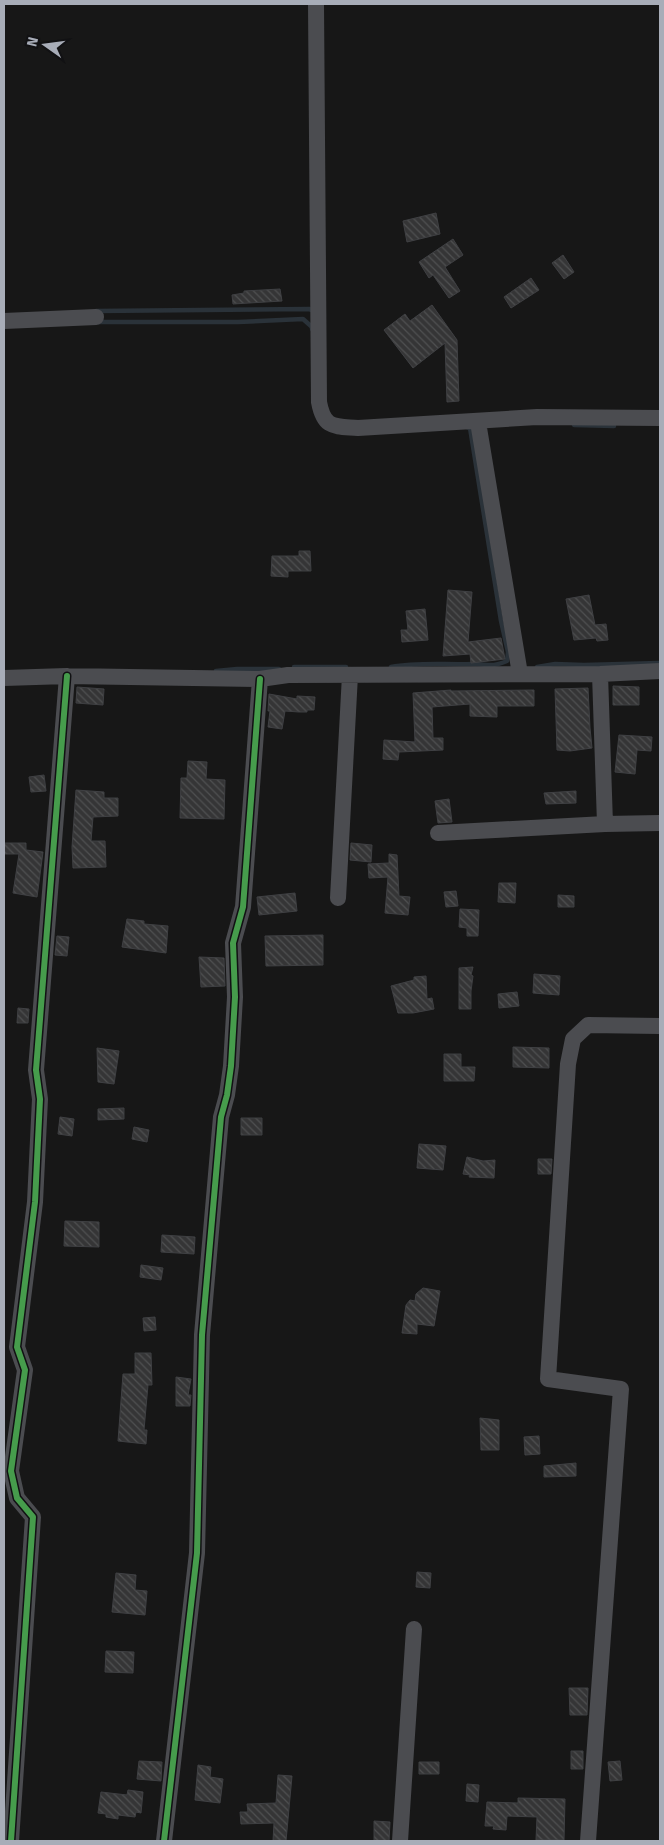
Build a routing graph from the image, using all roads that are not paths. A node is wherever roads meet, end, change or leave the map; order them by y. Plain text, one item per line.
1 (316, 4) edge
2 (96, 317) dead end
3 (4, 321) edge
4 (660, 418) edge
5 (478, 422) junction
6 (660, 671) edge
7 (520, 674) junction
8 (600, 674) junction
9 (350, 675) junction
10 (67, 676) junction
11 (4, 678) edge
12 (260, 679) junction
13 (660, 823) edge
14 (606, 824) junction
15 (438, 833) dead end
16 (338, 898) dead end
17 (660, 1026) edge
18 (414, 1629) dead end
19 (11, 1841) edge
20 (164, 1841) edge
21 (400, 1841) edge
22 (588, 1841) edge

1 - 5 street
2 - 3 street
4 - 5 street
5 - 7 street
6 - 8 street
7 - 8 street
7 - 9 street
8 - 14 street
9 - 12 street
9 - 16 street
10 - 11 street
10 - 12 street
10 - 19 street
12 - 20 street
13 - 14 street
14 - 15 street
17 - 22 street
18 - 21 street

